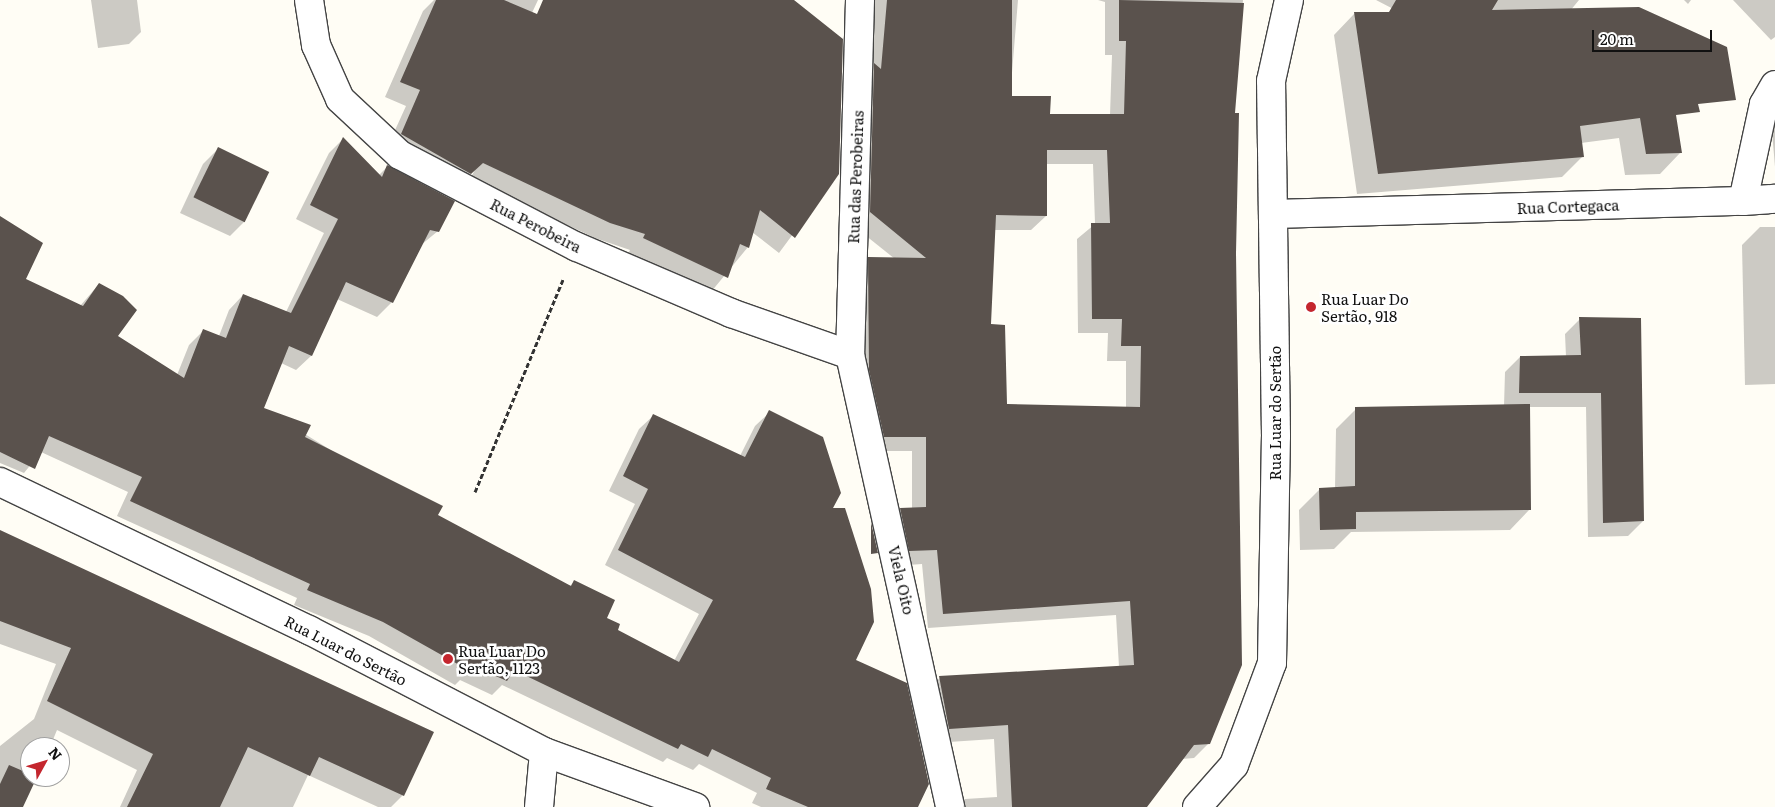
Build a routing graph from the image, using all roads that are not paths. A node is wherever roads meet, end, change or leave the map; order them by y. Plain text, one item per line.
1 (309, 0) edge
2 (860, 0) edge
3 (1289, 0) edge
4 (1775, 85) edge
5 (1775, 199) edge
6 (1743, 200) junction
7 (1273, 214) junction
8 (850, 355) junction
9 (0, 482) edge
10 (544, 752) junction
11 (539, 807) edge
12 (695, 807) edge
13 (950, 807) edge
14 (1197, 807) edge

1 - 8 street, Rua Perobeira
2 - 8 street, Rua das Perobeiras
3 - 7 street, Rua Luar do Sertão
4 - 6 street
5 - 6 street, Rua Cortegaca
6 - 7 street, Rua Cortegaca
7 - 14 street, Rua Luar do Sertão
8 - 13 street, Viela Oito
9 - 10 street, Rua Luar do Sertão
10 - 11 street
10 - 12 street, Rua Luar do Sertão

